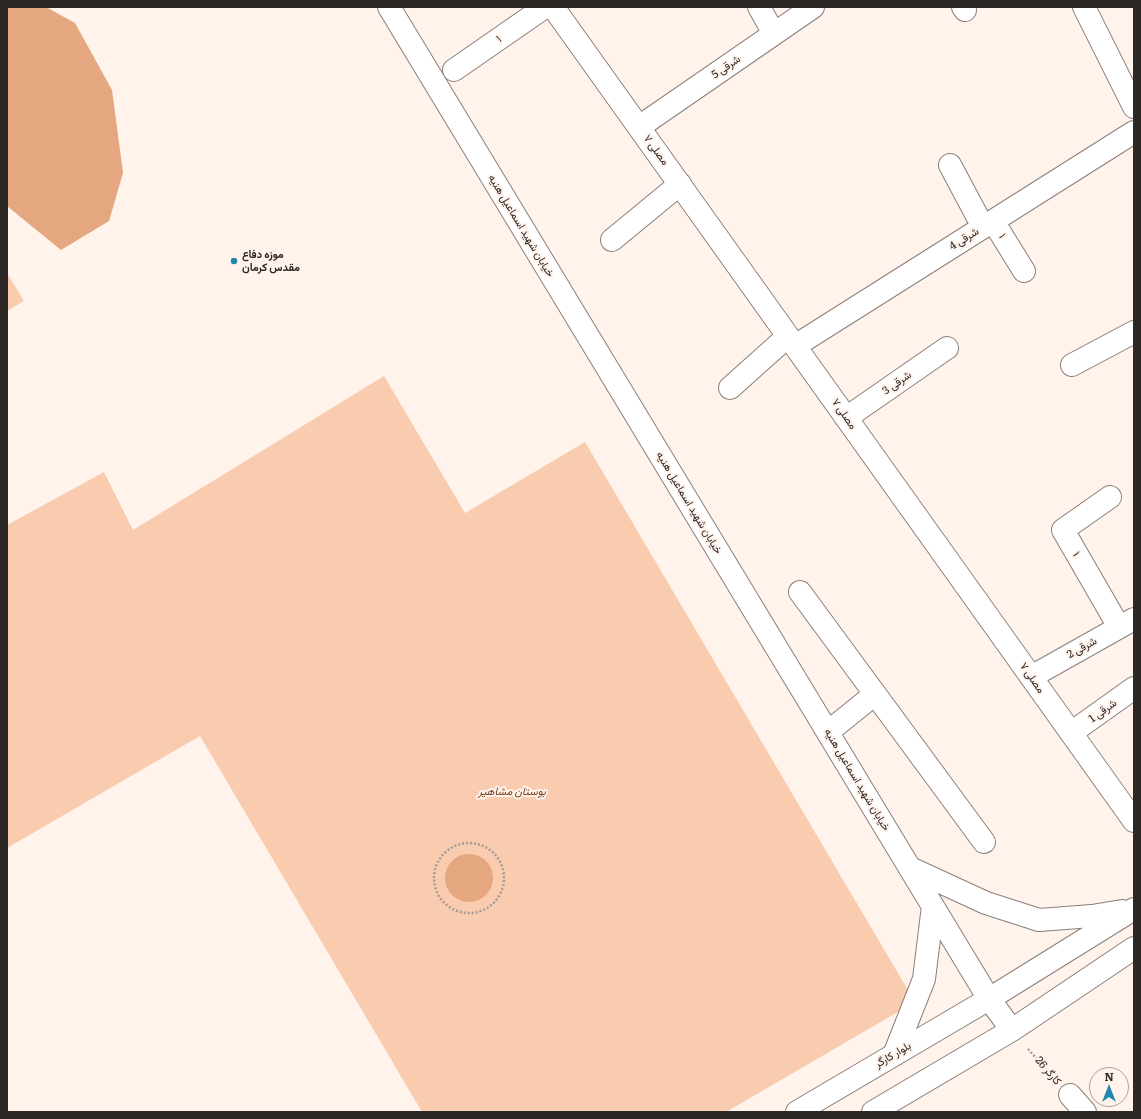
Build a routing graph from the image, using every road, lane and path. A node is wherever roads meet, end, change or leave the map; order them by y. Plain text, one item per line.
1 (389, 7) edge
2 (545, 7) edge
3 (554, 7) edge
4 (759, 7) edge
5 (813, 7) edge
6 (1084, 7) edge
7 (774, 34) junction
8 (454, 70) dead end
9 (1134, 106) edge
10 (639, 127) junction
11 (1134, 132) edge
12 (950, 165) dead end
13 (680, 184) junction
14 (988, 224) junction
15 (612, 240) dead end
16 (1024, 271) dead end
17 (1134, 332) edge
18 (791, 341) junction
19 (947, 348) dead end
20 (1072, 365) dead end
21 (730, 388) dead end
22 (846, 418) junction
23 (1110, 497) dead end
24 (800, 592) dead end
25 (1127, 623) edge
26 (1031, 677) junction
27 (1134, 688) edge
28 (875, 694) junction
29 (828, 732) junction
30 (1071, 733) junction
31 (1134, 821) edge
32 (984, 842) dead end
33 (910, 868) junction
34 (933, 906) junction
35 (1134, 909) edge
36 (484, 910) joint
37 (1134, 948) edge
38 (989, 999) junction
39 (1012, 1030) junction
40 (894, 1055) junction
41 (1070, 1095) joint
42 (797, 1112) edge
43 (873, 1112) edge
44 (1085, 1112) edge

1 - 29 street, خیابان شهید اسماعیل هنیه
2 - 8 street, ۱
3 - 10 street, مصلی ۷
4 - 7 street
5 - 7 street, شرقی 5
6 - 9 street
7 - 10 street, شرقی 5
10 - 13 street, مصلی ۷
11 - 14 street, شرقی 4
12 - 14 street, ۱
13 - 15 street
13 - 18 street, مصلی ۷
14 - 16 street, ۱
14 - 18 street, شرقی 4
17 - 20 street
18 - 21 street, شرقی 4
18 - 22 street, مصلی ۷
19 - 22 street, شرقی 3
22 - 26 street, مصلی ۷
23 - 25 street, ۱
24 - 28 street
25 - 26 street, شرقی 2
26 - 30 street, مصلی ۷
27 - 30 street, شرقی 1
28 - 29 street
28 - 32 street
29 - 33 street, خیابان شهید اسماعیل هنیه
30 - 31 street, مصلی ۷
33 - 34 street, خیابان شهید اسماعیل هنیه
33 - 35 street
34 - 38 street, خیابان شهید اسماعیل هنیه
34 - 40 street
35 - 38 street, بلوار کارگر
36 - 36 path
37 - 39 street
38 - 39 street
38 - 40 street, بلوار کارگر
39 - 41 path, کارگر 26
39 - 43 street
40 - 42 street, بلوار کارگر
41 - 44 street, کارگر 26

